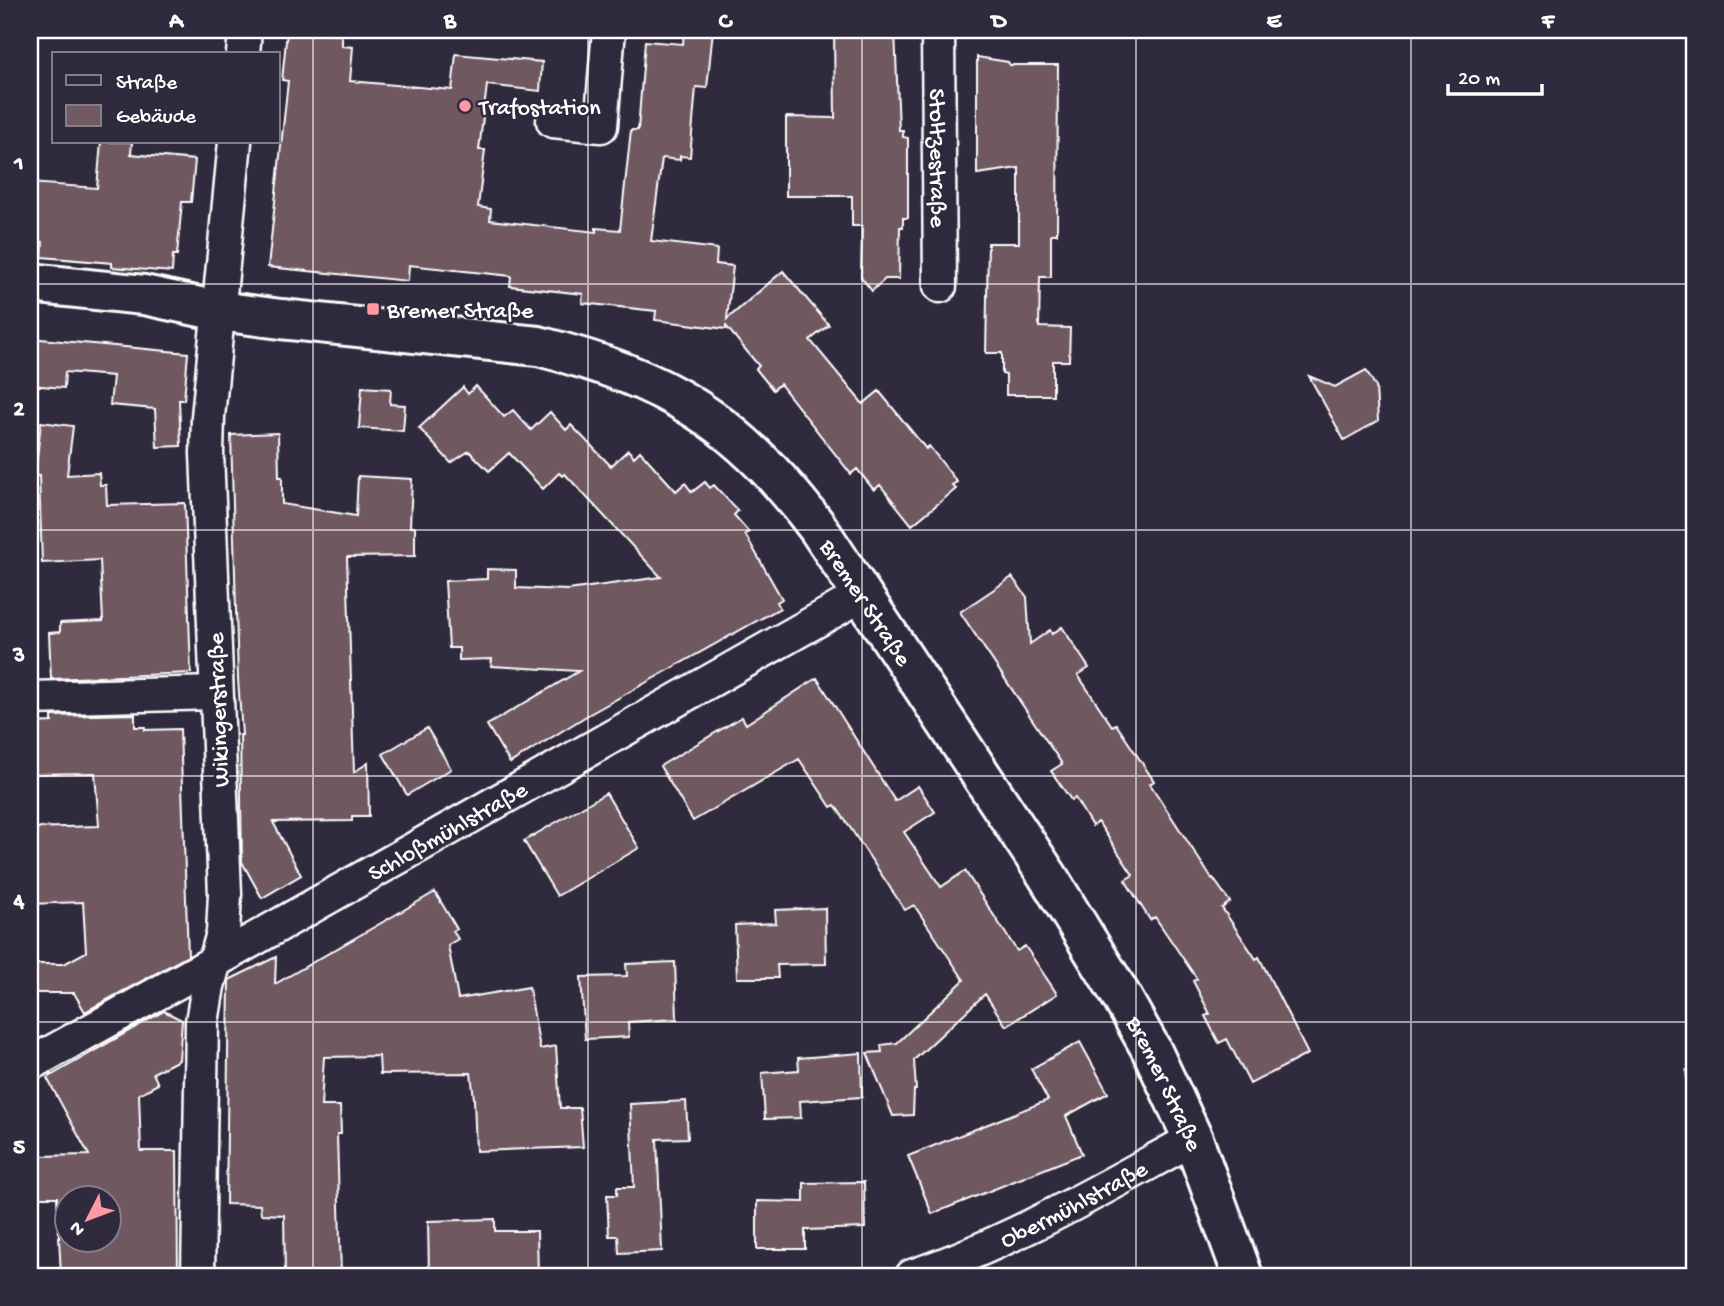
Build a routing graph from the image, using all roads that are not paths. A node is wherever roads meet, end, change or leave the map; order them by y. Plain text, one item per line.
1 (245, 30) edge
2 (609, 30) edge
3 (938, 30) edge
4 (243, 52) edge
5 (553, 121) dead end
6 (235, 144) edge
7 (30, 283) edge
8 (940, 286) dead end
9 (219, 311) junction
10 (862, 595) junction
11 (216, 693) junction
12 (30, 698) edge
13 (214, 962) junction
14 (30, 1064) edge
15 (1193, 1139) junction
16 (198, 1276) edge
17 (912, 1276) edge
18 (1243, 1276) edge

1 - 4 street
2 - 5 street
3 - 8 street, Stoltzestraße
6 - 9 street, Wikingerstraße
7 - 9 street, Bremer Straße
9 - 10 street, Bremer Straße
9 - 11 street, Wikingerstraße
10 - 13 street, Schloßmühlstraße
10 - 15 street, Bremer Straße
11 - 12 street
11 - 13 street, Wikingerstraße
13 - 14 street, Schloßmühlstraße
13 - 16 street, Wikingerstraße
15 - 17 street, Obermühlstraße
15 - 18 street, Bremer Straße

